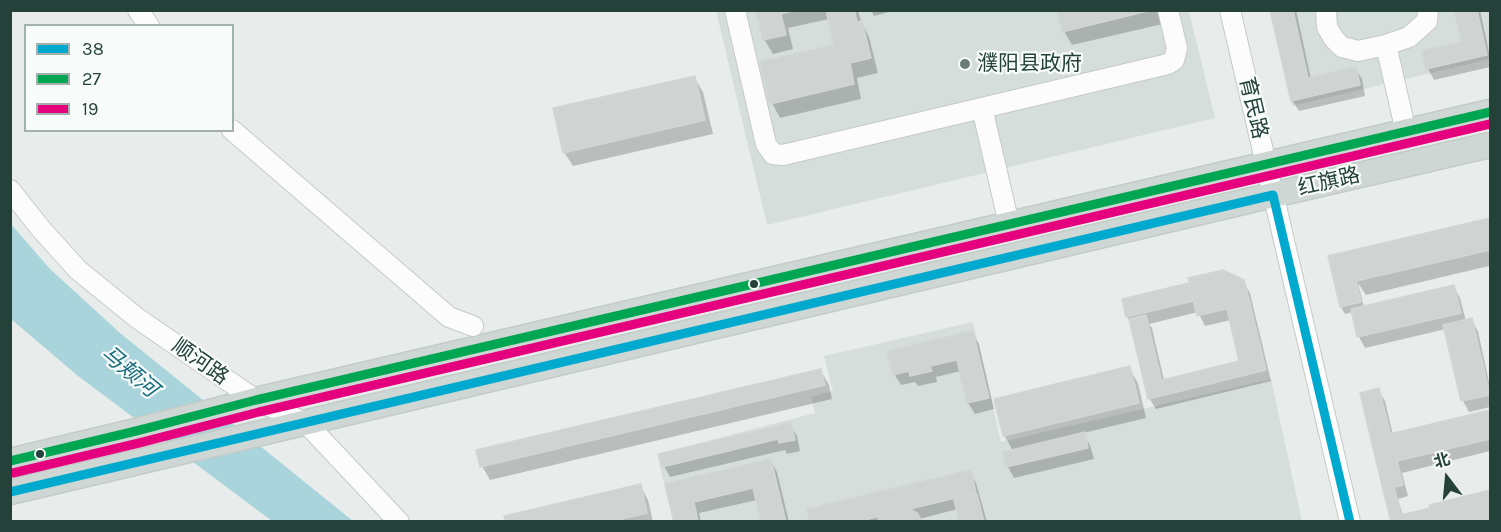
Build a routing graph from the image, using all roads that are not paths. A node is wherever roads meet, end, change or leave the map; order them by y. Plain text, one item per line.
1 (138, 10) edge
2 (735, 10) edge
3 (1168, 10) edge
4 (1230, 10) edge
5 (1326, 10) edge
6 (1428, 10) edge
7 (148, 24) edge
8 (1386, 45) junction
9 (982, 108) junction
10 (1491, 112) edge
11 (234, 132) edge
12 (1406, 132) junction
13 (1491, 145) edge
14 (1414, 163) junction
15 (1266, 164) junction
16 (10, 190) edge
17 (1273, 195) junction
18 (1009, 224) junction
19 (670, 303) junction
20 (473, 326) dead end
21 (678, 335) junction
22 (256, 400) junction
23 (306, 423) junction
24 (10, 461) edge
25 (10, 492) edge
26 (399, 522) edge
27 (1350, 522) edge

1 - 7 street
2 - 9 street
3 - 9 street
4 - 15 street, 育民路
5 - 8 street
6 - 8 street
8 - 12 street
9 - 18 street
10 - 12 main road, 红旗路
11 - 20 street
12 - 14 main road
12 - 15 main road, 红旗路
13 - 14 main road, 红旗路
14 - 17 main road, 红旗路
15 - 17 street, 育民路
15 - 18 main road, 红旗路
16 - 22 street, 顺河路
17 - 21 main road, 红旗路
17 - 27 street, 育民路
18 - 19 main road, 红旗路
19 - 21 main road
19 - 22 main road, 红旗路
21 - 23 main road, 红旗路
22 - 23 street, 顺河路
22 - 24 main road, 红旗路
23 - 25 main road, 红旗路
23 - 26 street, 顺河路

